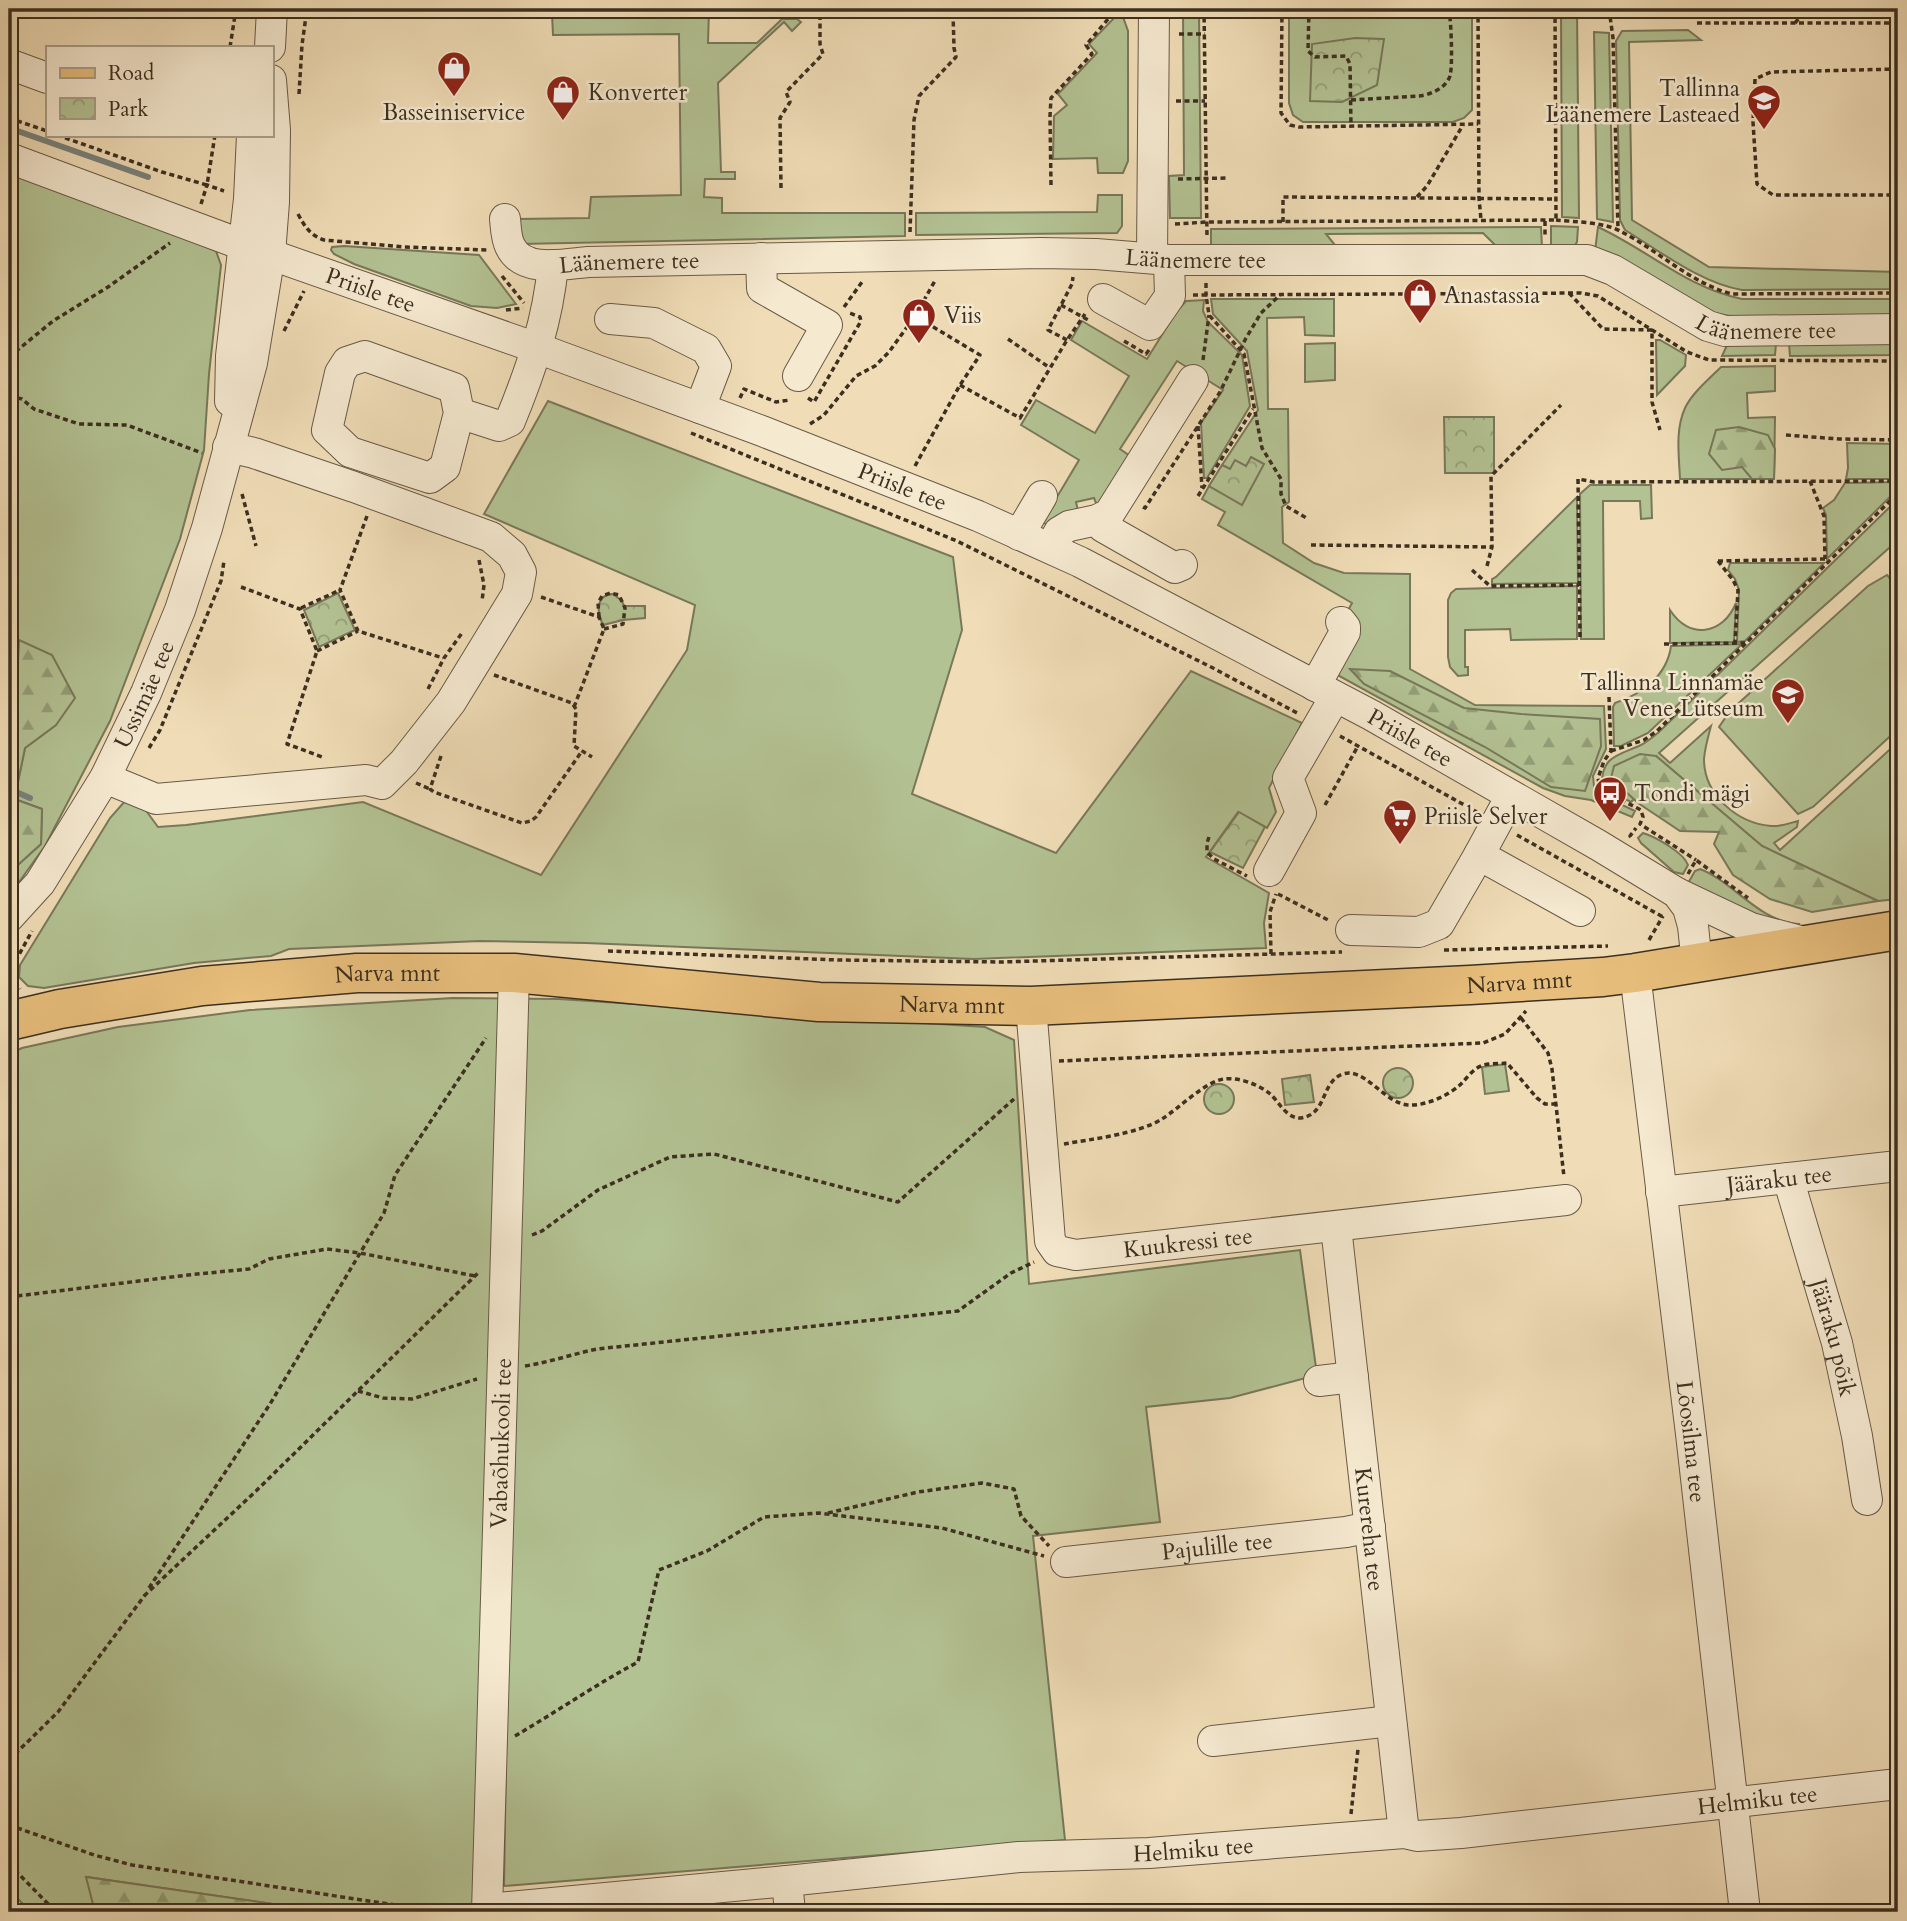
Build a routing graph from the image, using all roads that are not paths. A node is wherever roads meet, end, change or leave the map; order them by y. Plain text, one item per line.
1 (272, 9) edge
2 (1154, 9) edge
3 (270, 46) edge
4 (9, 64) edge
5 (46, 78) edge
6 (273, 105) edge
7 (252, 136) edge
8 (9, 158) edge
9 (505, 219) dead end
10 (256, 249) junction
11 (761, 258) junction
12 (1161, 259) junction
13 (553, 265) junction
14 (1104, 299) road end
15 (610, 319) dead end
16 (1898, 329) edge
17 (537, 348) junction
18 (1193, 380) road end
19 (800, 391) road end
20 (459, 413) junction
21 (691, 419) junction
22 (227, 454) junction
23 (1042, 496) dead end
24 (1097, 520) junction
25 (1019, 535) junction
26 (1050, 548) junction
27 (1182, 565) dead end
28 (1341, 622) dead end
29 (1325, 691) junction
30 (105, 778) junction
31 (1511, 796) junction
32 (1479, 855) junction
33 (1269, 871) dead end
34 (40, 883) junction
35 (1673, 900) junction
36 (1710, 909) junction
37 (1580, 911) dead end
38 (9, 917) edge
39 (1898, 930) edge
40 (9, 941) edge
41 (1350, 941) road end
42 (1814, 944) junction
43 (1629, 954) junction
44 (1704, 962) junction
45 (514, 973) junction
46 (13, 1003) edge
47 (1031, 1006) junction
48 (1898, 1166) edge
49 (1788, 1178) junction
50 (1661, 1192) junction
51 (1565, 1193) road end
52 (1336, 1227) junction
53 (1353, 1377) junction
54 (1319, 1381) dead end
55 (1867, 1500) dead end
56 (1370, 1527) junction
57 (1066, 1562) road end
58 (1379, 1723) junction
59 (1213, 1741) dead end
60 (1898, 1784) edge
61 (1732, 1802) junction
62 (1404, 1833) junction
63 (787, 1881) junction
64 (487, 1911) edge
65 (790, 1912) edge
66 (1745, 1912) edge

1 - 3 street
2 - 12 street
4 - 5 street
6 - 10 street, Ussimäe tee
7 - 10 street, Ussimäe tee
8 - 10 street, Priisle tee
9 - 13 street, Läänemere tee
10 - 17 street, Priisle tee
10 - 22 street, Ussimäe tee
11 - 12 street, Läänemere tee
11 - 13 street, Läänemere tee
11 - 19 street
12 - 14 street
12 - 16 street, Läänemere tee
13 - 17 street
15 - 21 street
17 - 20 street
17 - 21 street, Priisle tee
18 - 24 street
20 - 20 street
21 - 25 street, Priisle tee
22 - 30 street, Ussimäe tee
22 - 30 street
23 - 25 street
24 - 26 street
24 - 27 street
25 - 26 street, Priisle tee
26 - 29 street, Priisle tee
28 - 29 street
29 - 31 street, Priisle tee
29 - 33 street
30 - 34 street, Ussimäe tee
31 - 32 street
31 - 35 street, Priisle tee
32 - 37 street
32 - 41 street
34 - 38 street, Ussimäe tee
34 - 40 street
35 - 36 street, Priisle tee
35 - 44 street
36 - 42 street, Priisle tee
36 - 44 street
39 - 42 main road, Narva mnt
42 - 44 main road, Narva mnt
43 - 44 main road, Narva mnt
43 - 47 main road, Narva mnt
43 - 50 street, Lõosilma tee
45 - 46 main road, Narva mnt
45 - 47 main road, Narva mnt
45 - 64 street, Vabaõhukooli tee
47 - 52 street, Kuukressi tee
48 - 49 street, Jääraku tee
49 - 50 street, Jääraku tee
49 - 55 street, Jääraku põik
50 - 61 street, Lõosilma tee
51 - 52 street, Kuukressi tee
52 - 53 street, Kurereha tee
53 - 54 street
53 - 56 street, Kurereha tee
56 - 57 street, Pajulille tee
56 - 58 street, Kurereha tee
58 - 59 street
58 - 62 street, Kurereha tee
60 - 61 street, Helmiku tee
61 - 62 street, Helmiku tee
61 - 66 street, Lõosilma tee
62 - 63 street, Helmiku tee
63 - 64 street, Helmiku tee
63 - 65 street

